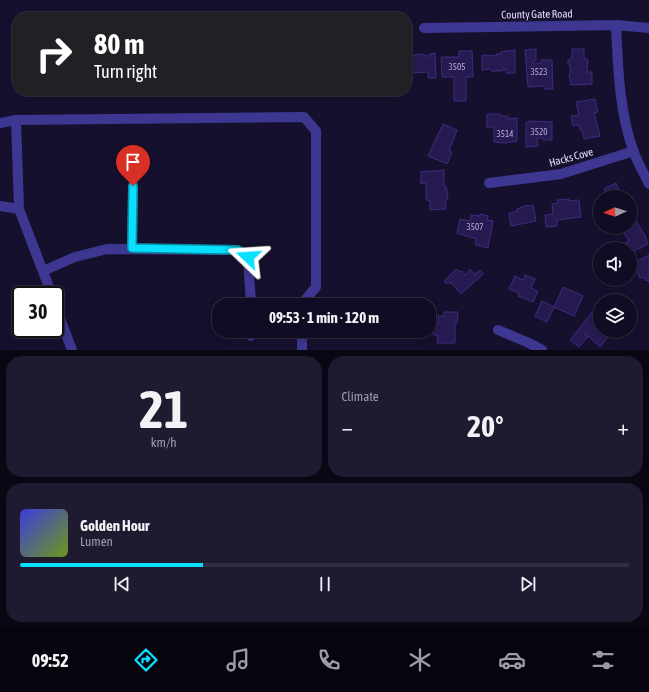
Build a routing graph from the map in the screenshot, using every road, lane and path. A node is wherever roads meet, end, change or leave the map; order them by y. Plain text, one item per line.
1 (616, 25) junction
2 (424, 28) dead end
3 (649, 28) edge
4 (16, 120) junction
5 (0, 123) edge
6 (634, 152) junction
7 (489, 182) dead end
8 (649, 184) edge
9 (133, 186) dead end
10 (0, 206) edge
11 (19, 209) junction
12 (132, 248) junction
13 (44, 271) junction
14 (49, 286) edge
15 (251, 298) edge
16 (307, 298) edge
17 (64, 329) edge
18 (498, 330) dead end
19 (302, 338) edge
20 (72, 350) edge
21 (302, 350) edge
22 (542, 350) edge

1 - 2 street, County Gate Road
1 - 3 street, County Gate Road
1 - 6 street
4 - 5 street
4 - 11 street
4 - 16 street
6 - 7 street, Hacks Cove
6 - 8 street
9 - 12 street
10 - 11 street
11 - 13 street
12 - 13 street
12 - 15 street
13 - 14 street
17 - 20 street
18 - 22 street
19 - 21 street

